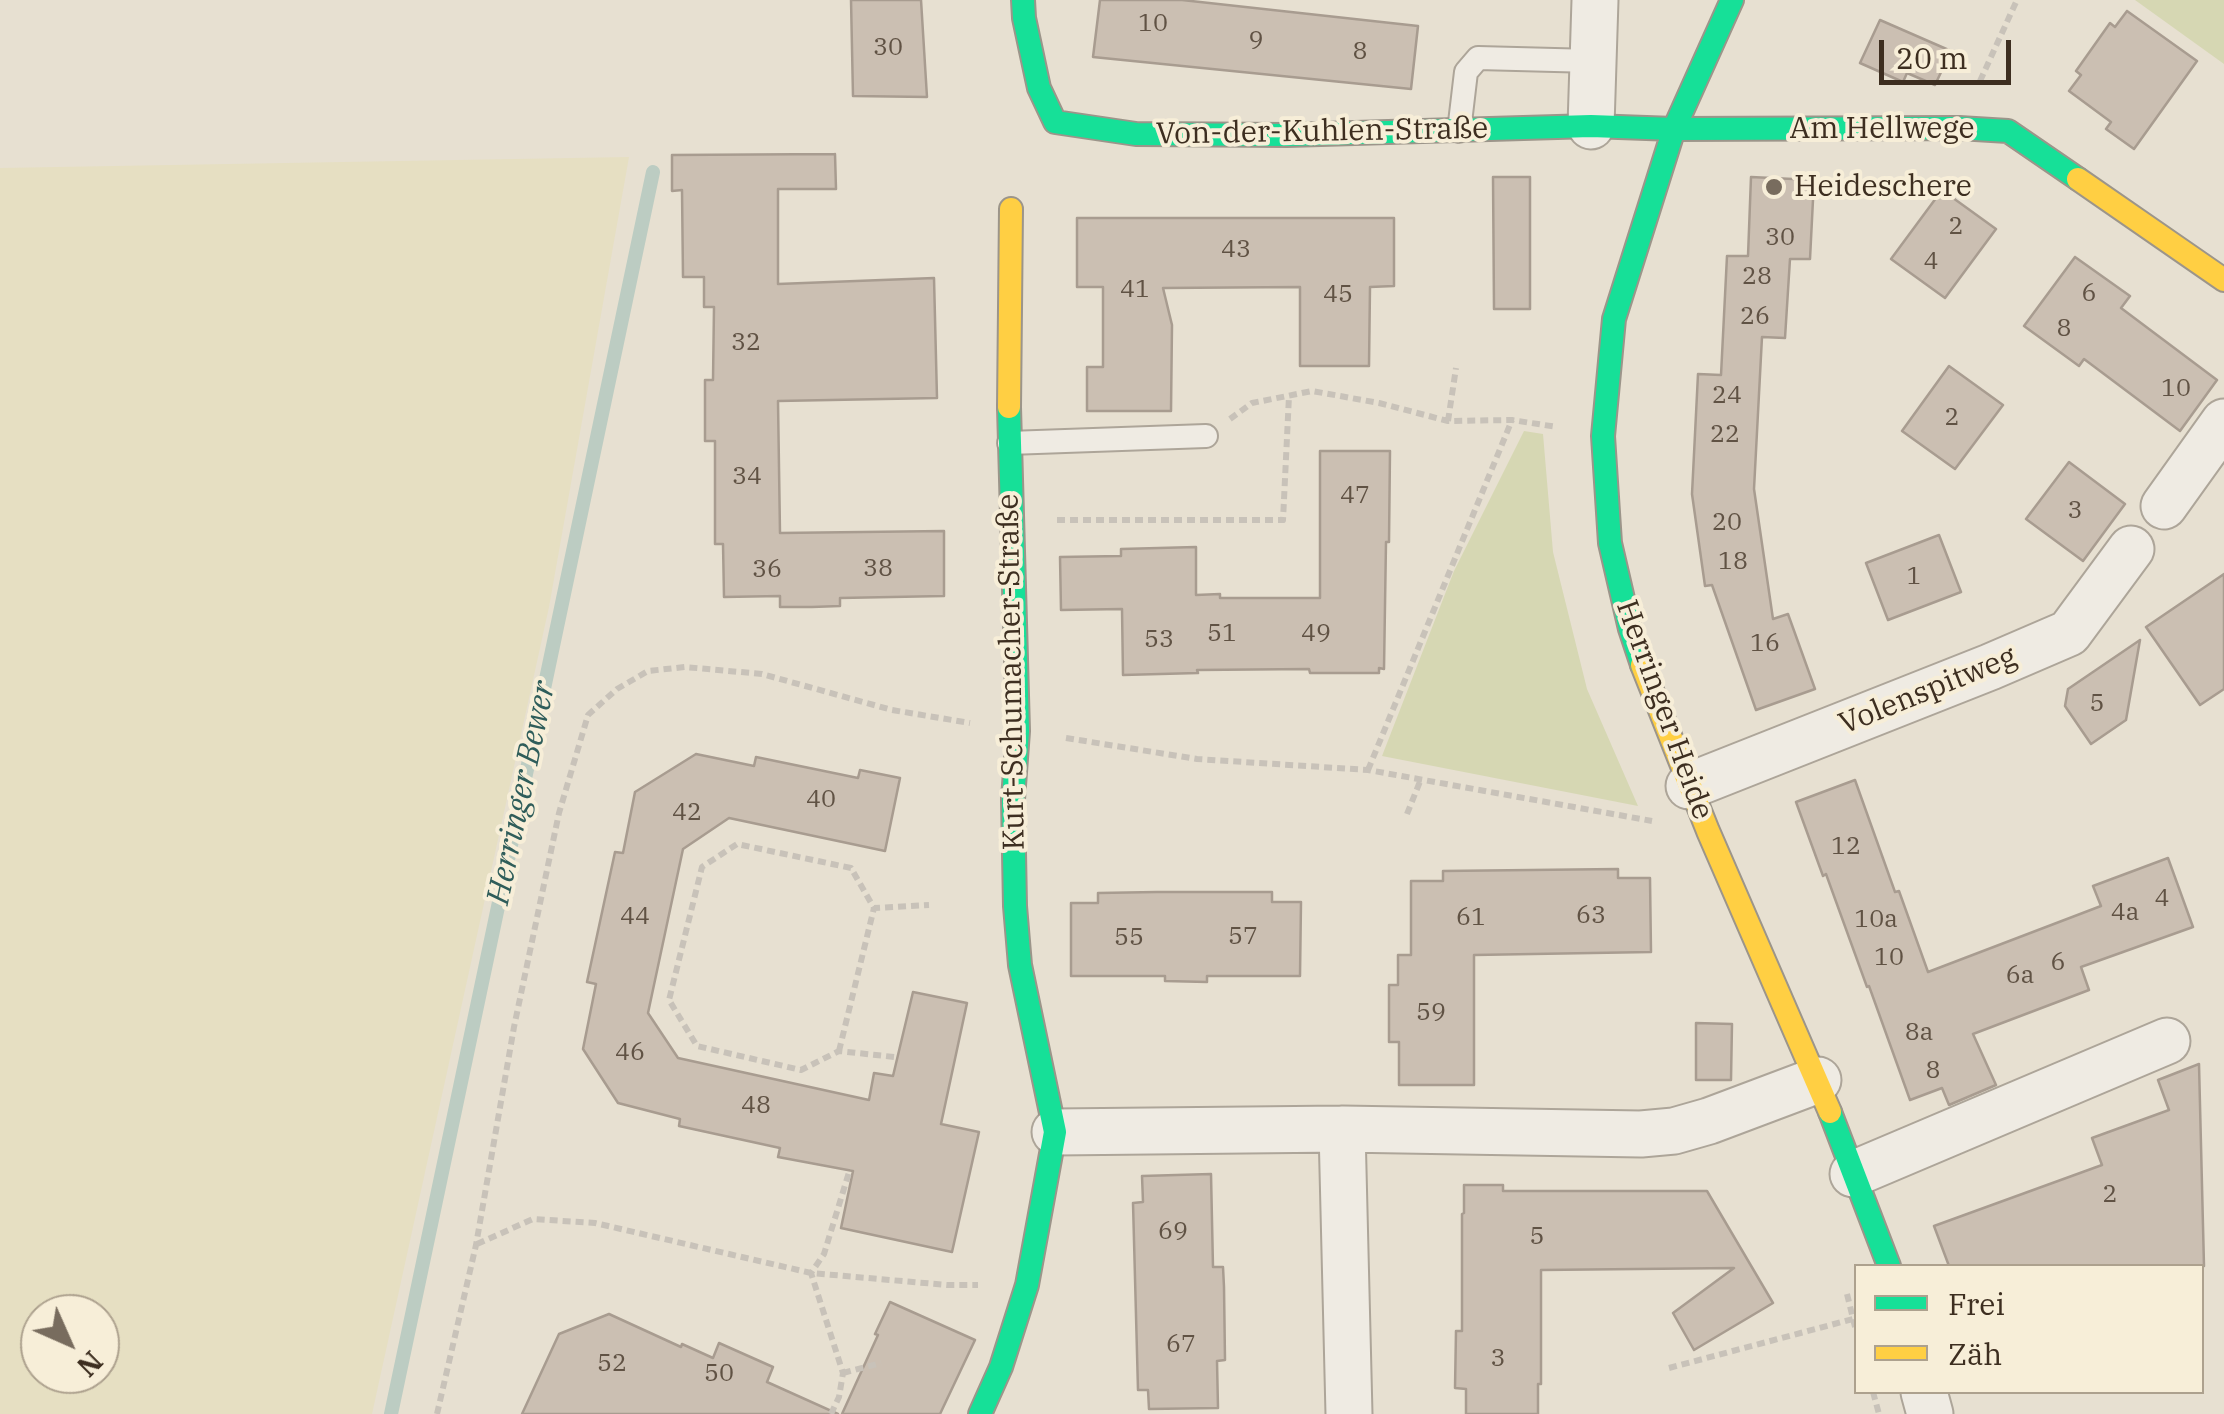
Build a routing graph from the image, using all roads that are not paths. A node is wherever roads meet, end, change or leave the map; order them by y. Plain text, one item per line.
1 (1023, 0) edge
2 (1595, 0) edge
3 (1732, 0) edge
4 (1593, 61) junction
5 (1590, 126) junction
6 (1674, 129) junction
7 (1459, 131) junction
8 (1010, 209) dead end
9 (2224, 280) edge
10 (2224, 422) edge
11 (1206, 436) road end
12 (1009, 443) junction
13 (2164, 506) dead end
14 (2131, 550) dead end
15 (1689, 786) junction
16 (2168, 1041) dead end
17 (1818, 1080) junction
18 (1342, 1130) junction
19 (1055, 1132) junction
20 (1853, 1174) junction
21 (1889, 1264) edge
22 (980, 1414) edge
23 (1348, 1414) edge

1 - 7 street, Von-der-Kuhlen-Straße
2 - 4 street
3 - 6 street, Herringer Heide
4 - 5 street
4 - 7 lane
5 - 6 street, Von-der-Kuhlen-Straße
5 - 7 street, Von-der-Kuhlen-Straße
6 - 9 street, Am Hellwege
6 - 15 street, Herringer Heide
8 - 12 street, Kurt-Schumacher-Straße
10 - 13 street
11 - 12 lane
12 - 19 street, Kurt-Schumacher-Straße
14 - 15 street, Volenspitweg
15 - 17 street, Herringer Heide
16 - 20 street
17 - 18 street
17 - 20 street, Herringer Heide
18 - 19 street
18 - 23 street
19 - 22 street, Kurt-Schumacher-Straße
20 - 21 street, Herringer Heide

